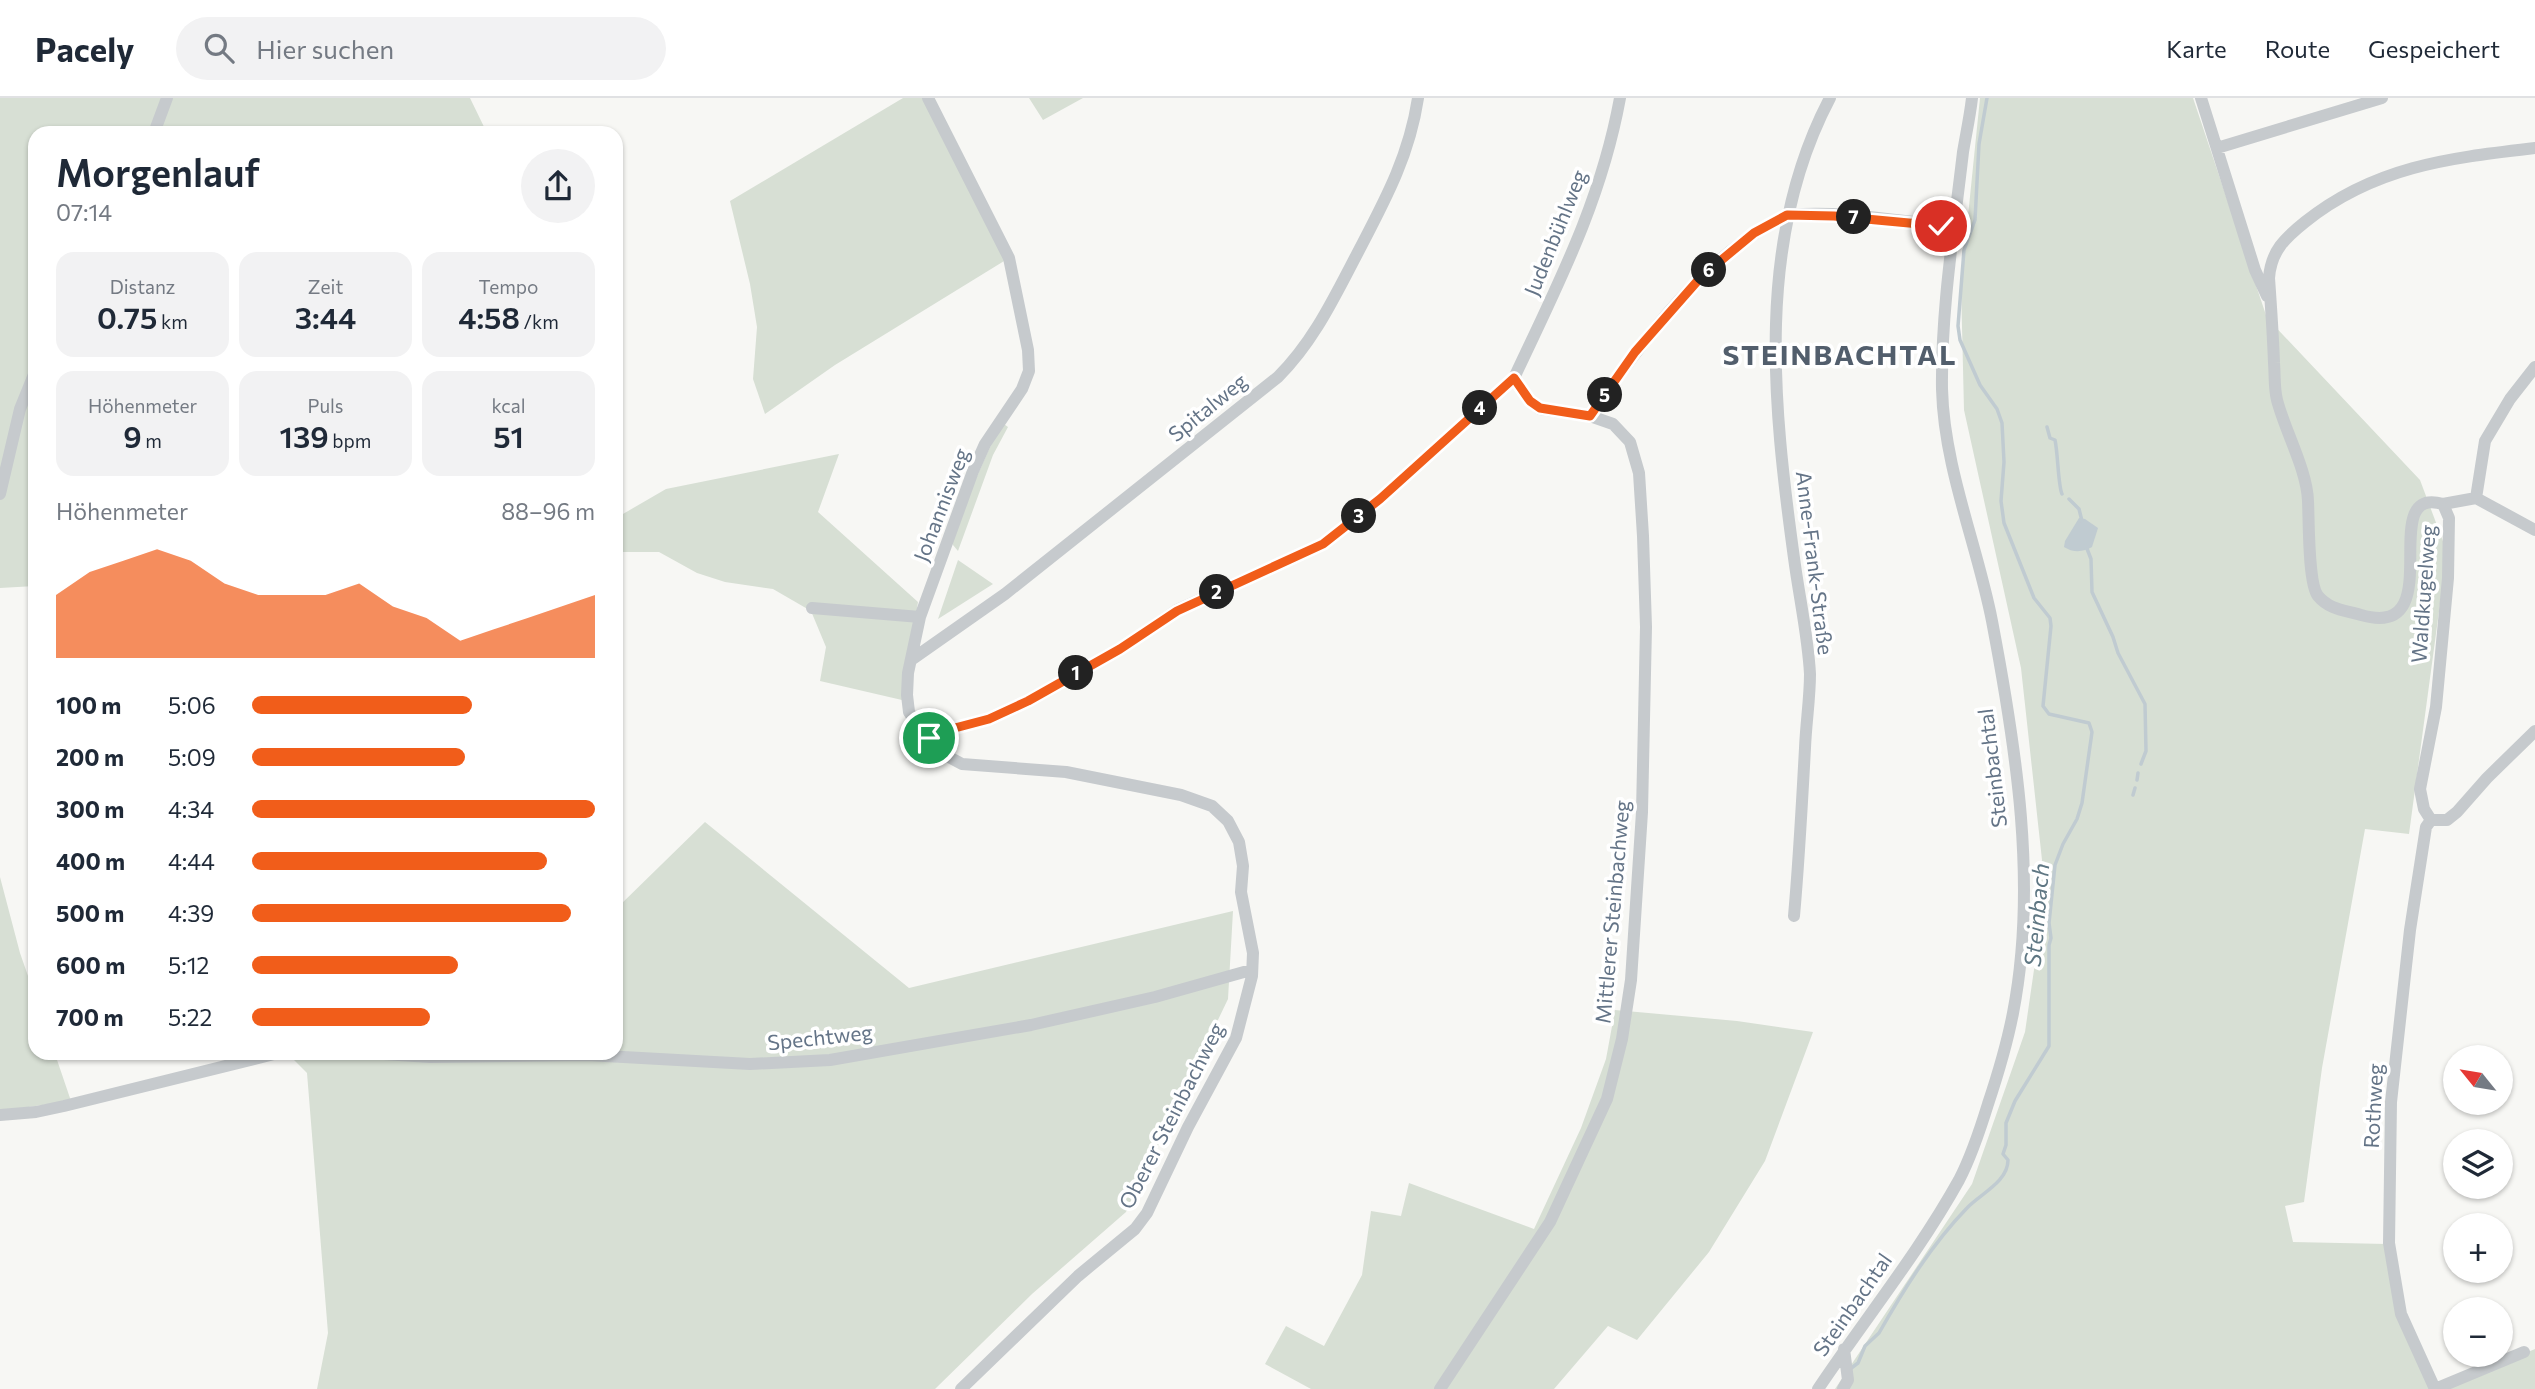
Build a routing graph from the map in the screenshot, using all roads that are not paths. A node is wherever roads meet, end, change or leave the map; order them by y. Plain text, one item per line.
1 (167, 98) edge
2 (928, 98) edge
3 (1418, 98) edge
4 (1620, 98) edge
5 (1830, 98) edge
6 (1972, 98) edge
7 (2201, 98) edge
8 (2382, 98) edge
9 (157, 126) edge
10 (2217, 148) junction
11 (2535, 148) edge
12 (1787, 215) junction
13 (1955, 227) junction
14 (2271, 306) junction
15 (2535, 367) edge
16 (1515, 380) junction
17 (28, 389) edge
18 (1590, 416) junction
19 (0, 494) edge
20 (2476, 498) junction
21 (2443, 504) junction
22 (2535, 530) edge
23 (812, 608) dead end
24 (920, 617) junction
25 (911, 660) junction
26 (2535, 731) edge
27 (932, 734) junction
28 (2431, 820) junction
29 (1794, 916) dead end
30 (1251, 970) junction
31 (623, 1057) edge
32 (250, 1060) edge
33 (0, 1115) edge
34 (1844, 1349) junction
35 (2524, 1352) dead end
36 (1846, 1384) edge
37 (961, 1389) edge
38 (1440, 1389) edge
39 (1818, 1389) edge
40 (2435, 1389) edge

1 - 9 street
2 - 24 street, Johannisweg
3 - 25 street, Spitalweg
4 - 16 street, Judenbühlweg
5 - 12 street, Anne-Frank-Straße
6 - 13 street, Steinbachtal
7 - 10 street, Waldkugelweg
8 - 10 street
10 - 14 street, Waldkugelweg
11 - 14 street
12 - 13 street
12 - 18 street
12 - 29 street, Anne-Frank-Straße
13 - 34 street, Steinbachtal
14 - 21 street, Waldkugelweg
15 - 20 street
16 - 18 street, Mittlerer Steinbachweg
16 - 27 street
17 - 19 street
18 - 38 street, Mittlerer Steinbachweg
20 - 21 street
20 - 22 street
21 - 28 street, Waldkugelweg
23 - 24 street
24 - 25 street, Johannisweg
25 - 27 street, Johannisweg
26 - 28 street
27 - 30 street, Oberer Steinbachweg
28 - 40 street, Rothweg
30 - 31 street, Spechtweg
30 - 37 street, Oberer Steinbachweg
32 - 33 street
34 - 36 street
34 - 39 street, Steinbachtal
35 - 40 street, Rothweg

